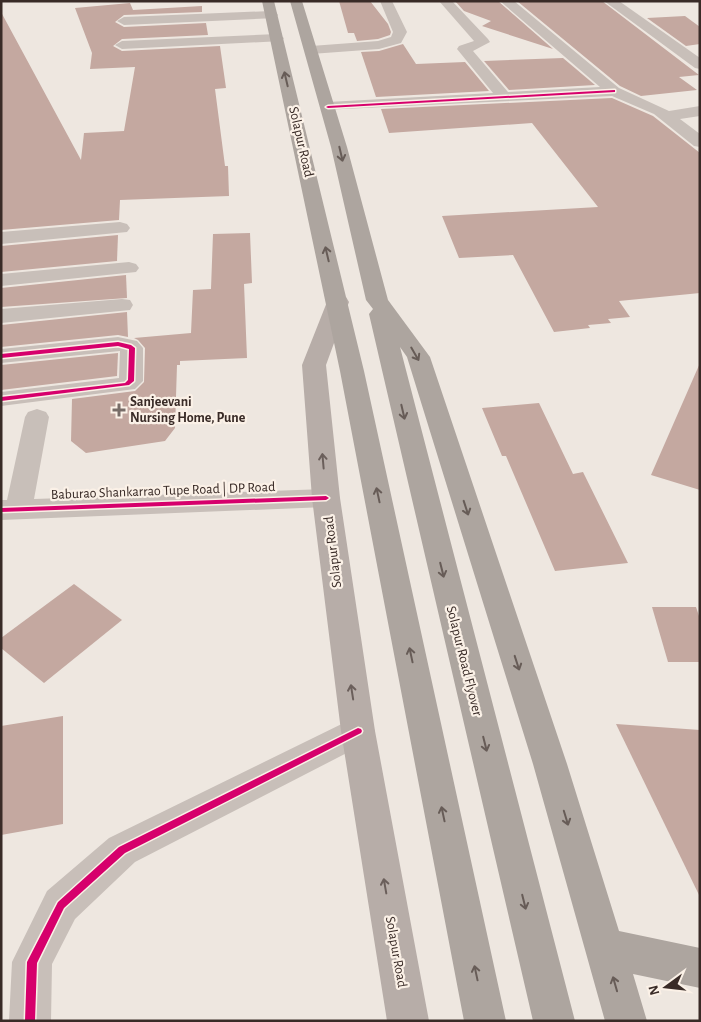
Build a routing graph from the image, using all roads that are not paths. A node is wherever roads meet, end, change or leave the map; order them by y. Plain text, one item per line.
1 (296, 1) edge
2 (386, 1) edge
3 (445, 1) edge
4 (506, 1) edge
5 (610, 1) edge
6 (270, 8) edge
7 (124, 21) dead end
8 (277, 38) junction
9 (122, 45) dead end
10 (311, 50) junction
11 (700, 65) edge
12 (614, 91) junction
13 (505, 98) junction
14 (328, 106) junction
15 (700, 111) edge
16 (666, 116) junction
17 (700, 142) edge
18 (120, 228) dead end
19 (1, 238) edge
20 (129, 268) dead end
21 (1, 280) edge
22 (377, 300) junction
23 (338, 302) junction
24 (122, 305) dead end
25 (1, 316) edge
26 (1, 356) edge
27 (1, 399) edge
28 (37, 417) dead end
29 (326, 498) junction
30 (10, 510) edge
31 (358, 731) junction
32 (605, 948) junction
33 (700, 968) edge
34 (30, 1021) edge
35 (408, 1021) edge
36 (485, 1021) edge
37 (554, 1021) edge
38 (626, 1021) edge

1 - 10 highway
2 - 10 street
3 - 13 street
4 - 12 street
5 - 11 street
6 - 7 street
6 - 8 highway, Solapur Road
8 - 9 street
23 -> 8 highway, Solapur Road
10 - 14 highway
12 - 13 street
12 - 16 street
13 - 14 street
14 -> 22 highway
15 - 16 street
16 - 17 street
18 - 19 street
20 - 21 street
22 -> 32 highway
22 -> 37 highway, Solapur Road Flyover
29 -> 23 main road, Solapur Road
36 -> 23 highway
24 - 25 street
26 - 27 street
28 - 30 street
29 - 30 street, Baburao Shankarrao Tupe Road | DP Road
31 -> 29 main road, Solapur Road
31 - 34 street
35 -> 31 main road, Solapur Road
32 - 33 highway
38 -> 32 highway

